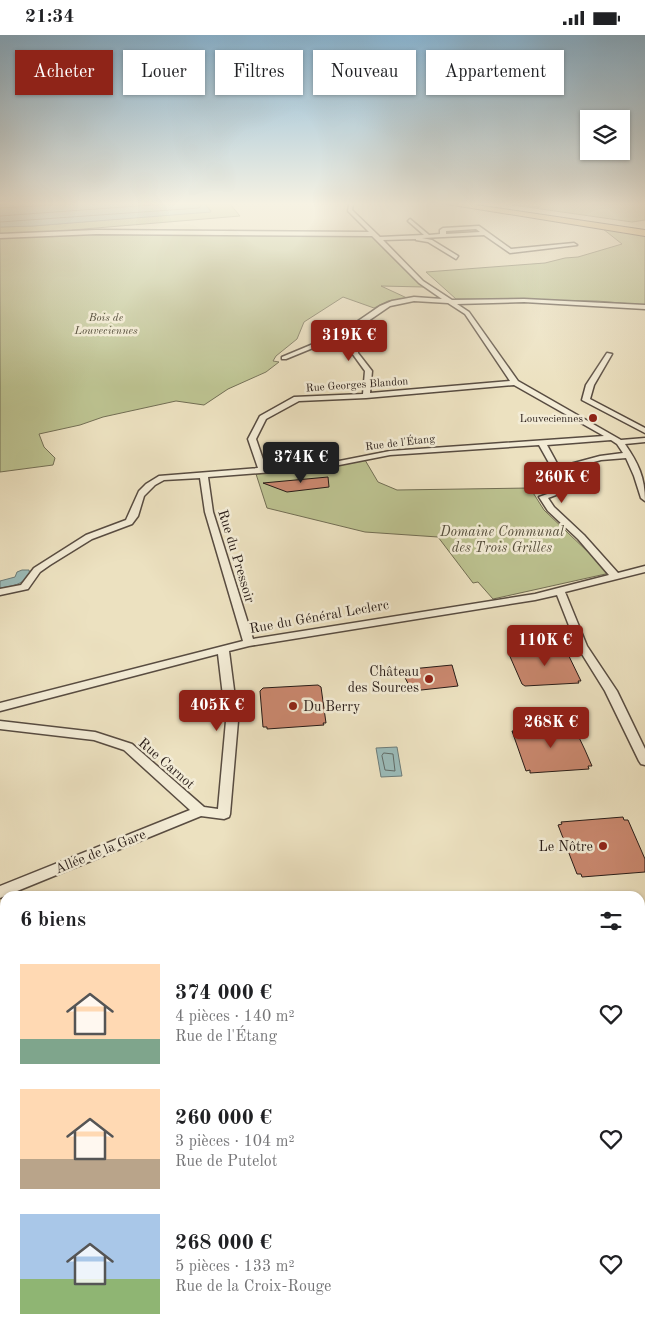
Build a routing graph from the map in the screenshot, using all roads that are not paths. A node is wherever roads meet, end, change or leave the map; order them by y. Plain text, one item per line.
1 (405, 265) edge
2 (451, 301) junction
3 (645, 307) edge
4 (355, 327) junction
5 (609, 354) dead end
6 (284, 358) dead end
7 (515, 383) junction
8 (366, 396) junction
9 (645, 431) edge
10 (616, 440) junction
11 (645, 440) edge
12 (542, 443) junction
13 (629, 455) junction
14 (557, 470) junction
15 (263, 471) junction
16 (204, 476) junction
17 (644, 485) edge
18 (645, 498) edge
19 (645, 569) edge
20 (616, 577) junction
21 (0, 592) edge
22 (561, 593) junction
23 (249, 643) junction
24 (223, 649) junction
25 (0, 707) edge
26 (0, 725) edge
27 (645, 761) edge
28 (200, 811) junction
29 (2, 891) edge

1 - 2 street
2 - 3 street
2 - 4 street
2 - 7 street
4 - 6 street
4 - 8 street
5 - 9 street
7 - 8 street, Rue Georges Blandon
7 - 10 street
8 - 15 street, Rue Georges Blandon
10 - 11 street, Rue de l'Étang
10 - 12 street, Rue de l'Étang
10 - 13 street
12 - 14 street
12 - 15 street, Rue de l'Étang
13 - 14 street
13 - 17 street
14 - 20 street
15 - 16 street, Rue de l'Étang
16 - 21 street, Rue de l'Étang
16 - 23 street, Rue du Pressoir
17 - 18 street
19 - 20 street, Rue du Général Leclerc
20 - 22 street, Rue du Général Leclerc
22 - 23 street, Rue du Général Leclerc
22 - 27 street
23 - 24 street, Rue du Général Leclerc
24 - 25 street, Rue du Général Leclerc
24 - 28 street
26 - 28 street, Rue Carnot
28 - 29 street, Allée de la Gare

